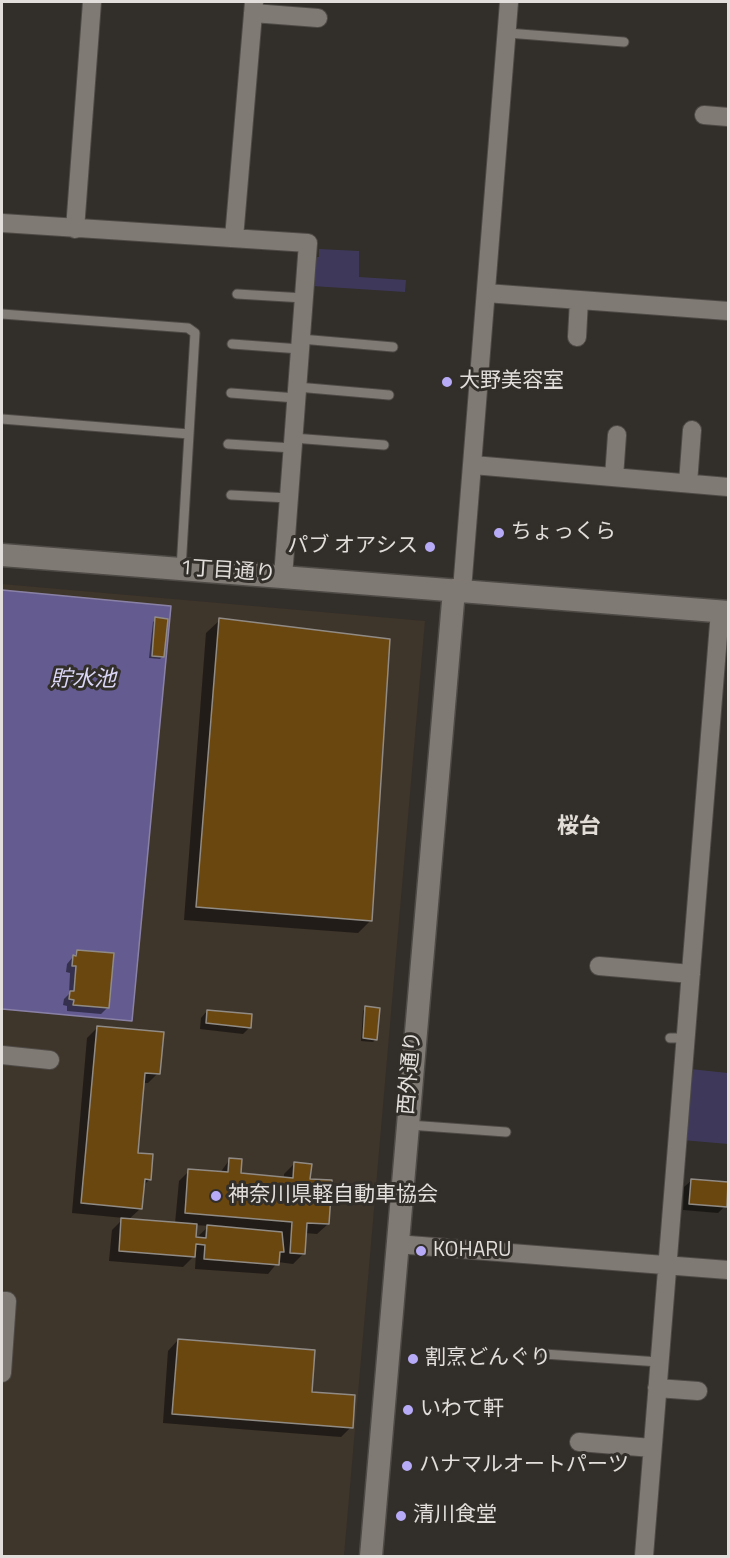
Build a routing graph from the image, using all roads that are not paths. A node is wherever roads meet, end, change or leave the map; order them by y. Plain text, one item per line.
1 (92, 2) edge
2 (509, 2) edge
3 (254, 7) edge
4 (318, 18) dead end
5 (507, 33) junction
6 (624, 42) dead end
7 (704, 115) dead end
8 (729, 117) edge
9 (2, 223) edge
10 (75, 229) junction
11 (234, 238) junction
12 (486, 293) junction
13 (237, 294) dead end
14 (304, 298) junction
15 (579, 300) junction
16 (729, 311) edge
17 (2, 314) edge
18 (577, 338) dead end
19 (232, 344) dead end
20 (300, 344) junction
21 (393, 347) dead end
22 (297, 392) junction
23 (231, 393) dead end
24 (389, 395) dead end
25 (2, 419) edge
26 (692, 430) dead end
27 (189, 434) junction
28 (617, 435) dead end
29 (293, 443) junction
30 (228, 444) dead end
31 (384, 445) dead end
32 (473, 465) junction
33 (614, 477) junction
34 (688, 483) junction
35 (729, 487) edge
36 (231, 495) dead end
37 (289, 498) junction
38 (2, 555) edge
39 (181, 569) junction
40 (284, 577) junction
41 (458, 590) junction
42 (724, 612) edge
43 (599, 966) dead end
44 (691, 974) junction
45 (50, 1059) dead end
46 (9, 1061) edge
47 (406, 1124) junction
48 (506, 1132) dead end
49 (396, 1244) junction
50 (666, 1266) junction
51 (729, 1270) edge
52 (2, 1301) edge
53 (544, 1354) dead end
54 (659, 1362) junction
55 (8, 1363) edge
56 (657, 1388) junction
57 (698, 1391) dead end
58 (579, 1442) dead end
59 (652, 1448) junction
60 (371, 1557) edge
61 (644, 1557) edge

1 - 10 street
2 - 5 street
3 - 4 street
3 - 11 street
5 - 6 lane
5 - 12 street
7 - 8 street
9 - 10 street
10 - 11 street
11 - 14 street
12 - 15 street
12 - 32 street
13 - 14 lane
14 - 20 street
15 - 16 street
15 - 18 street
17 - 27 lane
19 - 20 lane
20 - 21 lane
20 - 22 street
22 - 23 lane
22 - 24 lane
22 - 29 street
25 - 27 lane
26 - 34 street
27 - 39 lane
28 - 33 street
29 - 30 lane
29 - 31 lane
29 - 37 street
32 - 33 street
32 - 41 street
33 - 34 street
34 - 35 street
36 - 37 lane
37 - 40 street
38 - 39 street, 1丁目通り
39 - 40 street, 1丁目通り
40 - 41 street, 1丁目通り
41 - 42 street, 1丁目通り
41 - 47 street, 西外通り
42 - 44 street
43 - 44 street
44 - 50 street
45 - 46 street
47 - 48 lane
47 - 49 street, 西外通り
49 - 50 street
49 - 60 street, 西外通り
50 - 51 street
50 - 54 street
52 - 55 street
53 - 54 lane
54 - 56 street
56 - 57 street
56 - 59 street
58 - 59 street
59 - 61 street

